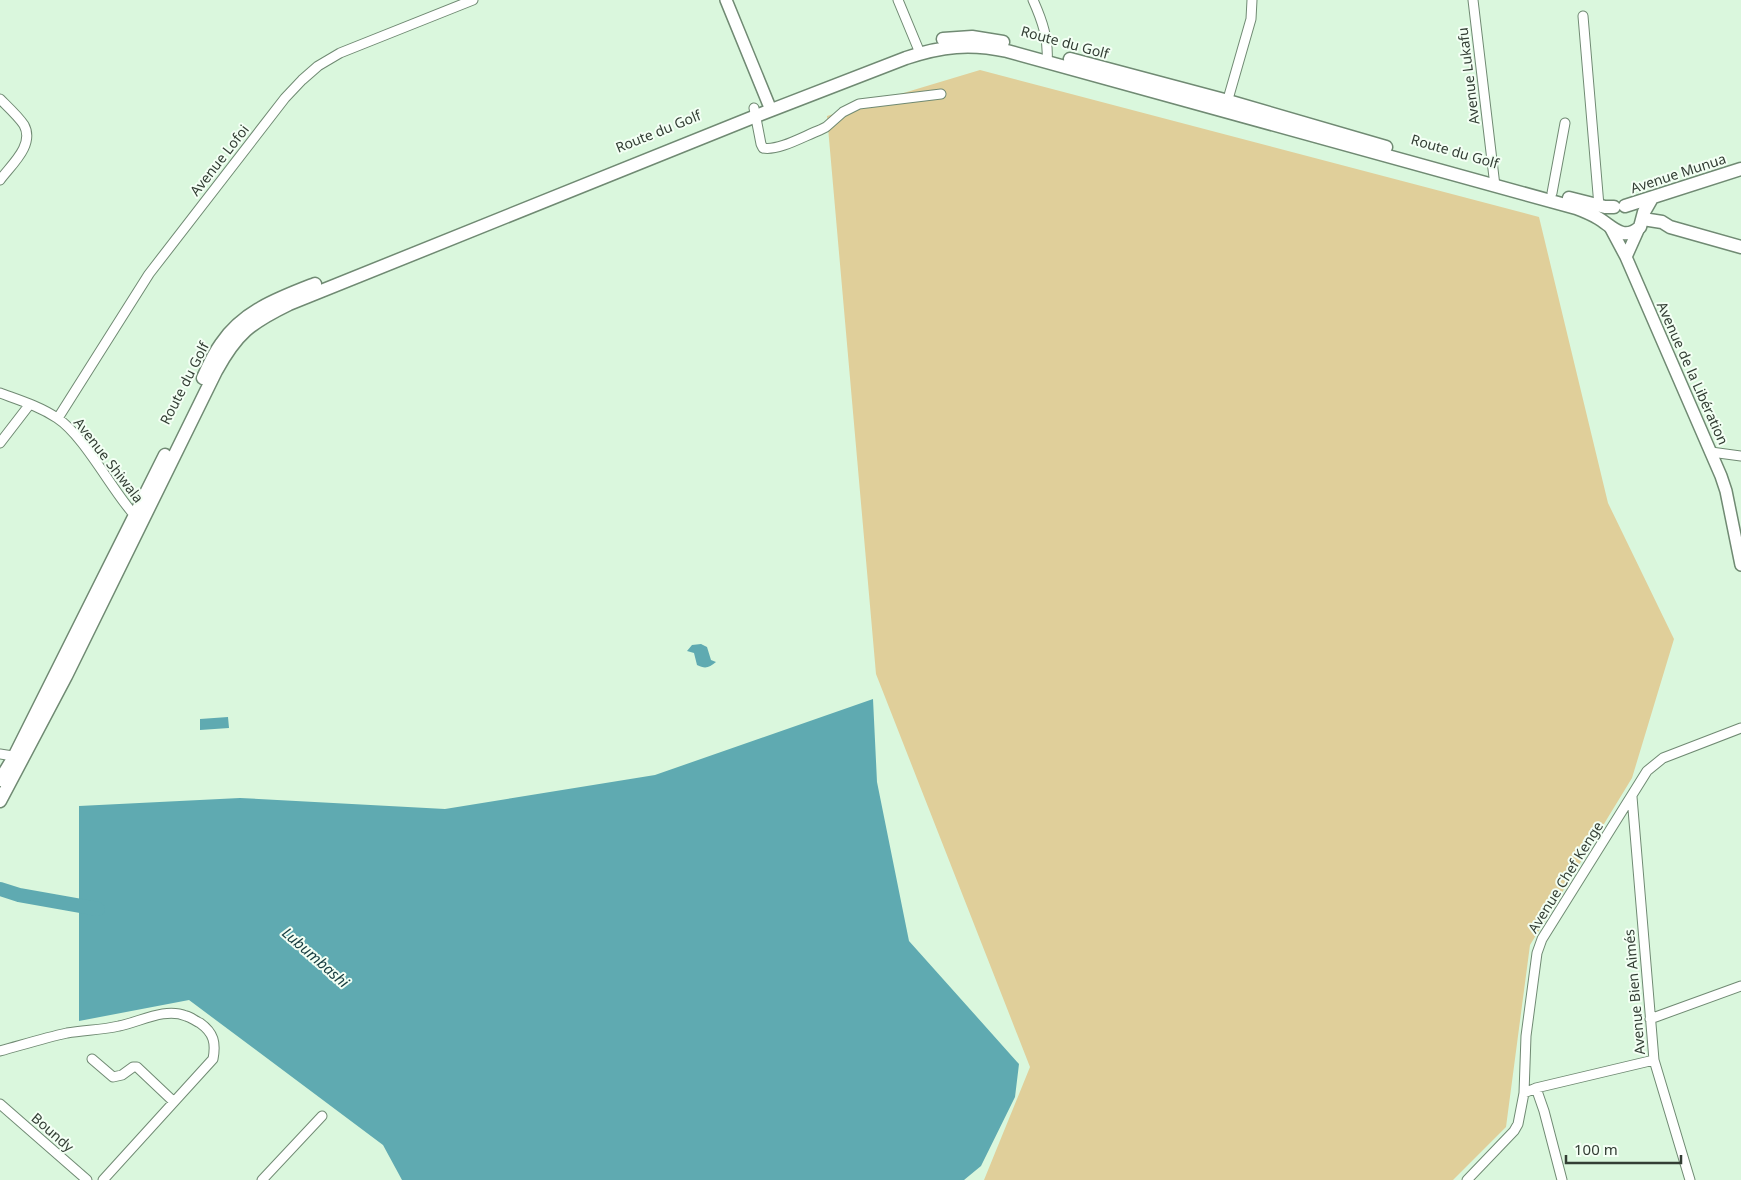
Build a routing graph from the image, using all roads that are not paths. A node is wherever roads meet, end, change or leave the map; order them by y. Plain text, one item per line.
1 (473, 0) edge
2 (726, 0) edge
3 (898, 0) edge
4 (1033, 0) edge
5 (1252, 0) edge
6 (1473, 0) edge
7 (1583, 16) dead end
8 (918, 49) junction
9 (1048, 58) junction
10 (941, 94) dead end
11 (0, 99) edge
12 (770, 106) junction
13 (1226, 106) junction
14 (755, 112) junction
15 (1564, 123) dead end
16 (1741, 169) edge
17 (0, 180) edge
18 (1495, 182) junction
19 (1552, 194) junction
20 (1652, 198) junction
21 (1599, 206) junction
22 (1620, 206) junction
23 (1641, 223) junction
24 (1609, 226) junction
25 (1741, 247) edge
26 (1626, 258) junction
27 (0, 393) edge
28 (30, 404) junction
29 (58, 418) junction
30 (0, 443) edge
31 (1711, 452) junction
32 (1741, 456) edge
33 (139, 517) junction
34 (1741, 565) edge
35 (1741, 728) edge
36 (0, 754) edge
37 (19, 757) junction
38 (0, 780) edge
39 (1632, 796) junction
40 (0, 801) edge
41 (1741, 986) edge
42 (1650, 1019) junction
43 (0, 1051) edge
44 (92, 1059) dead end
45 (1654, 1060) junction
46 (1536, 1088) junction
47 (1524, 1092) junction
48 (174, 1102) junction
49 (0, 1104) edge
50 (322, 1116) dead end
51 (87, 1180) edge
52 (103, 1180) edge
53 (262, 1180) edge
54 (1467, 1180) edge
55 (1562, 1180) edge
56 (1690, 1180) edge

1 - 29 street, Avenue Lofoi
2 - 12 street
3 - 8 street
4 - 9 street
5 - 13 street
6 - 18 street, Avenue Lukafu
7 - 21 street
8 - 9 main road, Route du Golf
8 - 12 main road, Route du Golf
9 - 13 main road, Route du Golf
10 - 14 street
11 - 17 street
12 - 14 main road, Route du Golf
13 - 18 main road, Route du Golf
14 - 33 main road, Route du Golf
15 - 19 street
16 - 20 main road, Avenue Munua
18 - 19 main road, Route du Golf
18 - 24 main road
19 - 21 main road, Route du Golf
20 - 22 main road, Avenue Munua
20 - 23 main road
21 - 22 main road, Route du Golf
22 - 23 main road
22 - 24 main road
23 - 24 main road
23 - 25 main road
23 - 26 street
24 - 26 street, Avenue de la Libération
26 - 31 street, Avenue de la Libération
27 - 28 street, Avenue Shiwala
28 - 29 street, Avenue Shiwala
28 - 30 street
29 - 33 street, Avenue Shiwala
31 - 32 street
31 - 34 street, Avenue de la Libération
33 - 37 main road, Route du Golf
35 - 39 street, Avenue Chef Kenge
36 - 37 street
37 - 38 main road, Route du Golf
37 - 40 main road
39 - 42 street, Avenue Bien Aimés
39 - 47 street, Avenue Chef Kenge
41 - 42 street
42 - 45 street, Avenue Bien Aimés
43 - 48 street
44 - 48 street
45 - 46 street
45 - 56 street, Avenue Bien Aimés
46 - 47 street
46 - 55 street
47 - 54 street, Avenue Chef Kenge
48 - 52 street
49 - 51 street, Boundy
50 - 53 street

